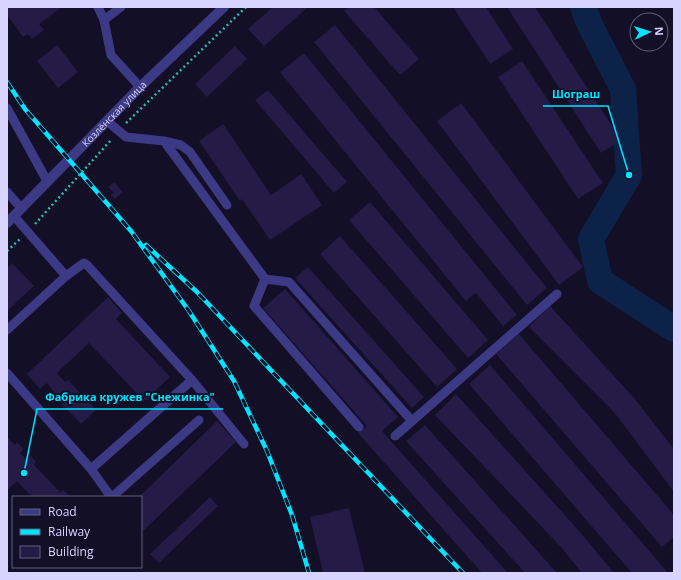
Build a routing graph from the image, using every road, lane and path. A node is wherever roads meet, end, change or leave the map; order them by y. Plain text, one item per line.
1 (98, 7) edge
2 (121, 7) edge
3 (224, 7) edge
4 (104, 20) junction
5 (140, 87) junction
6 (7, 108) edge
7 (107, 121) junction
8 (164, 141) junction
9 (47, 181) junction
10 (7, 192) edge
11 (227, 205) dead end
12 (21, 208) junction
13 (11, 220) edge
14 (66, 276) junction
15 (265, 279) junction
16 (556, 294) dead end
17 (7, 330) edge
18 (7, 373) edge
19 (192, 380) junction
20 (198, 420) dead end
21 (412, 421) junction
22 (359, 427) dead end
23 (395, 436) dead end
24 (244, 444) dead end
25 (91, 469) junction
26 (110, 496) edge
27 (112, 496) edge

1 - 4 lane
2 - 4 lane
3 - 5 street, Козлёнская улица
4 - 5 lane
5 - 7 street, Козлёнская улица
6 - 9 lane
7 - 8 lane
7 - 9 street, Козлёнская улица
8 - 11 lane
8 - 15 lane
9 - 12 street, Козлёнская улица
10 - 12 lane
12 - 13 street, Козлёнская улица
13 - 14 lane
14 - 17 lane
14 - 19 lane
15 - 21 lane
15 - 22 lane
16 - 21 lane
18 - 25 lane
19 - 24 lane
19 - 25 lane
20 - 27 lane
21 - 23 lane
25 - 26 lane

